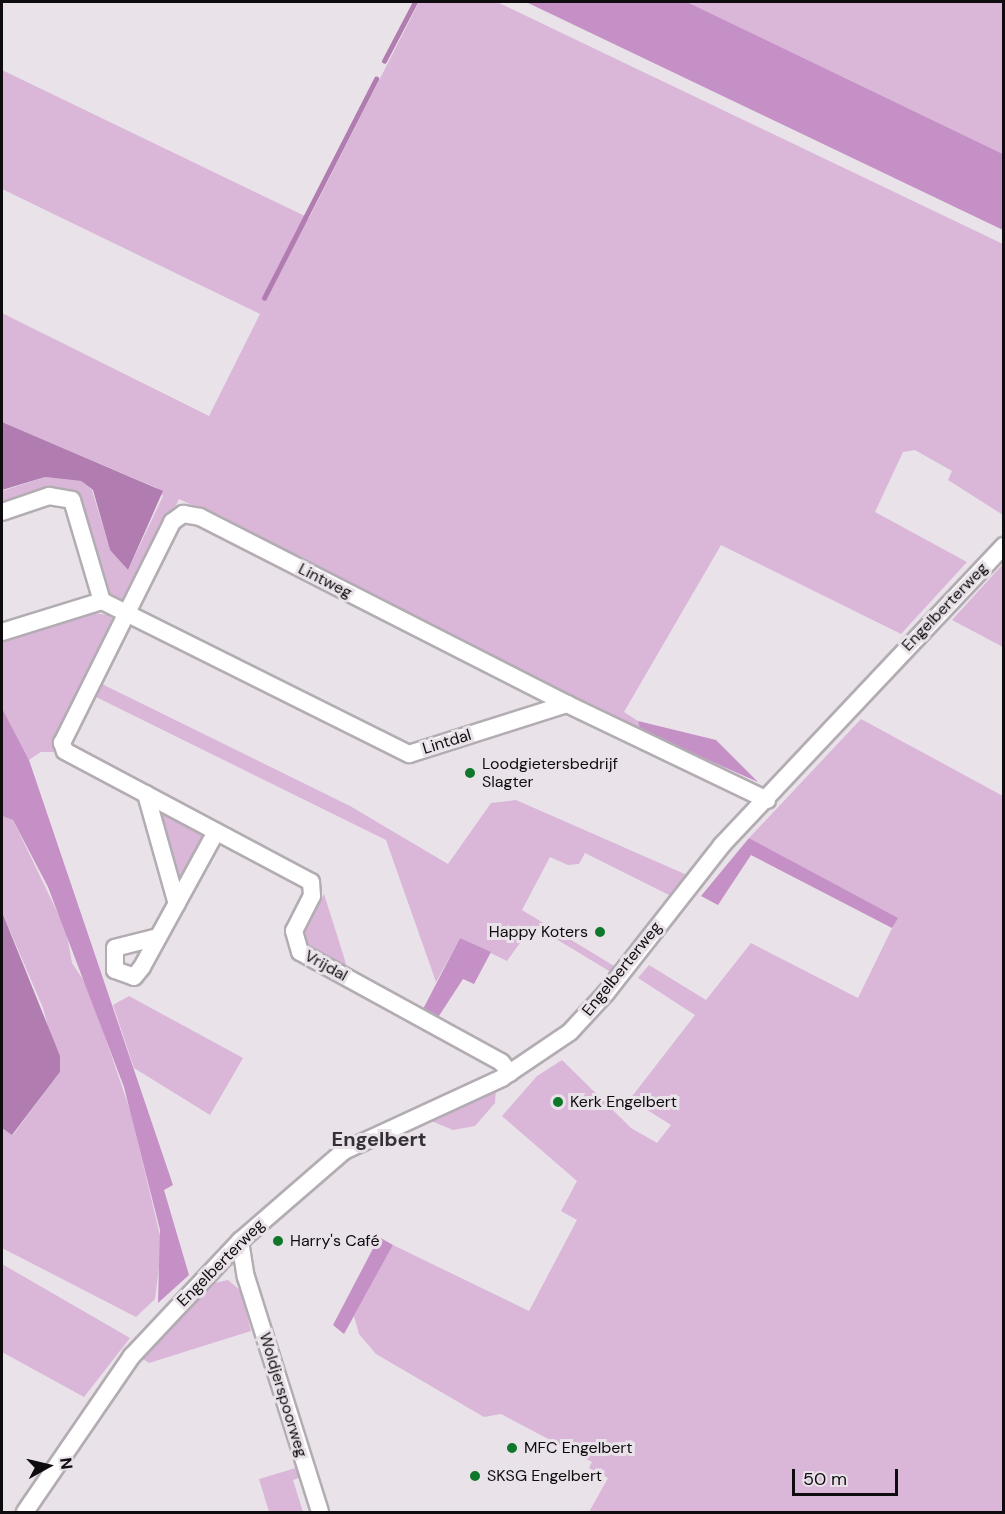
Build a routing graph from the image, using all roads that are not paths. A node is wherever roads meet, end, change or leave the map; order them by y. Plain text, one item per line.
1 (2, 512) edge
2 (1004, 546) edge
3 (102, 601) junction
4 (127, 613) junction
5 (2, 632) edge
6 (567, 704) junction
7 (146, 795) junction
8 (767, 800) junction
9 (216, 832) junction
10 (177, 904) junction
11 (158, 937) dead end
12 (510, 1073) junction
13 (240, 1241) junction
14 (216, 1266) junction
15 (246, 1277) junction
16 (26, 1512) edge
17 (320, 1512) edge

1 - 3 street
2 - 8 street, Engelberterweg
3 - 4 street, Lintdal
3 - 5 street
4 - 6 street, Lintdal
4 - 6 street, Lintweg
4 - 7 street, Vrijdal
6 - 8 street
7 - 9 street, Vrijdal
7 - 10 street
8 - 12 street, Engelberterweg
9 - 10 street
9 - 12 street, Vrijdal
10 - 11 street
12 - 13 street, Engelberterweg
13 - 14 street, Engelberterweg
13 - 15 street, Woldjerspoorweg
14 - 15 street
14 - 16 street, Engelberterweg
15 - 17 street, Woldjerspoorweg

